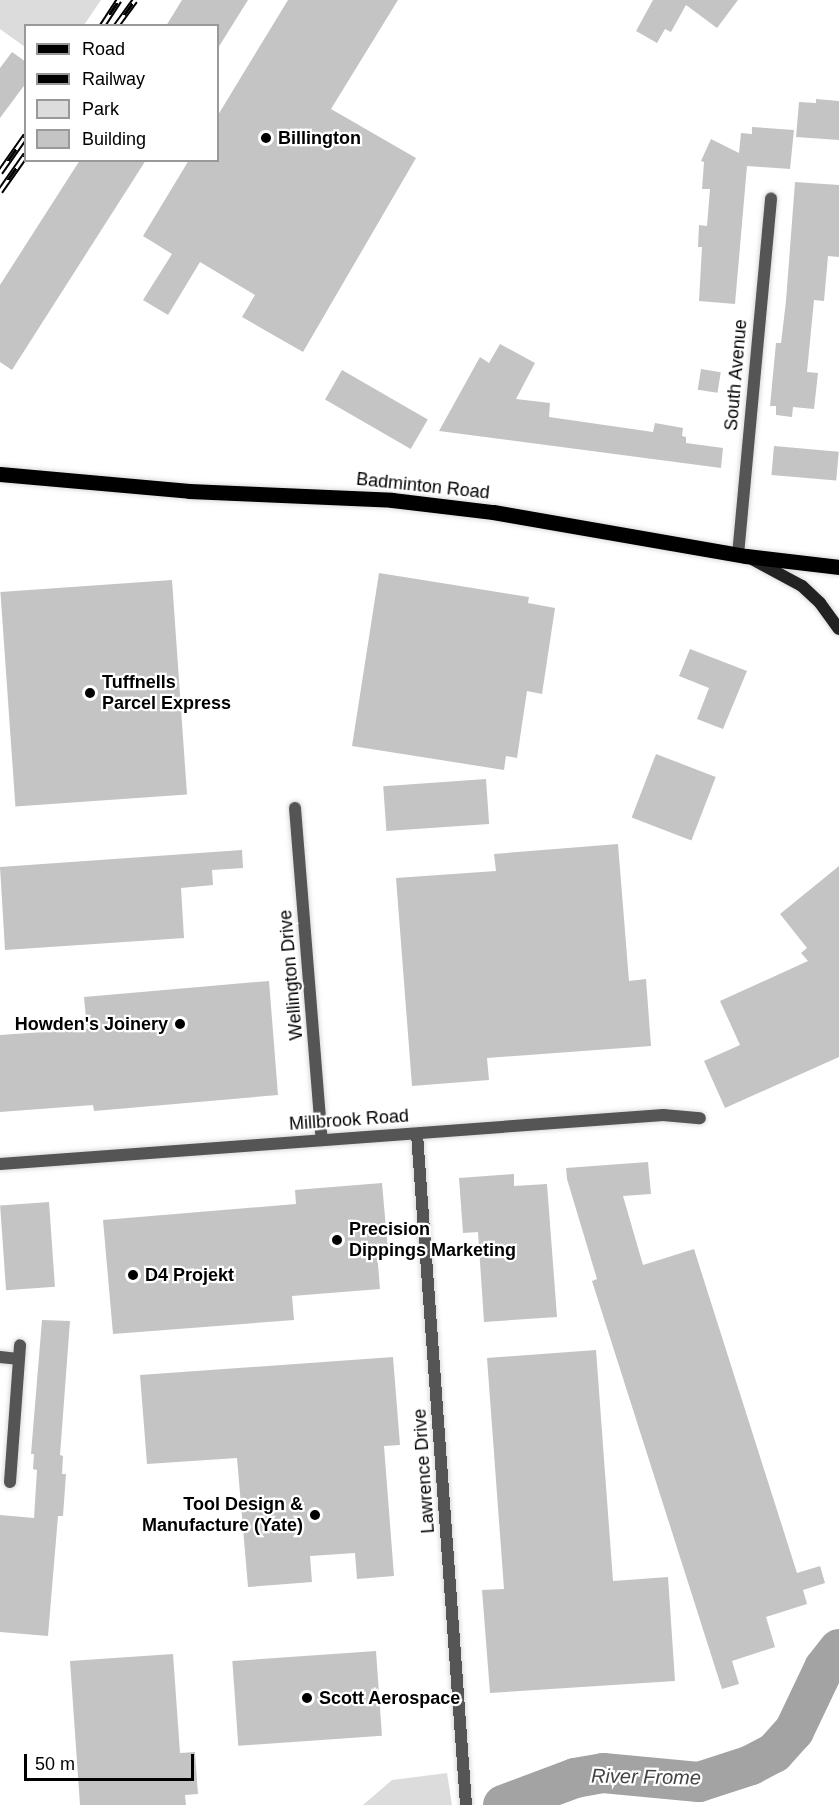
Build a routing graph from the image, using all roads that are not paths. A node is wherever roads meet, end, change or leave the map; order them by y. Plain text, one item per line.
1 (771, 199) dead end
2 (0, 474) edge
3 (742, 555) junction
4 (839, 567) edge
5 (839, 629) edge
6 (295, 808) dead end
7 (700, 1118) dead end
8 (417, 1134) junction
9 (322, 1140) junction
10 (0, 1164) edge
11 (20, 1345) dead end
12 (0, 1357) edge
13 (18, 1359) junction
14 (10, 1482) dead end
15 (466, 1799) edge

1 - 3 street, South Avenue
2 - 3 main road, Badminton Road
3 - 4 main road, Badminton Road
3 - 5 main road
6 - 9 street, Wellington Drive
7 - 8 street, Millbrook Road
8 - 9 street, Millbrook Road
8 - 15 street, Lawrence Drive
9 - 10 street, Millbrook Road
11 - 13 street
12 - 13 street
13 - 14 street

